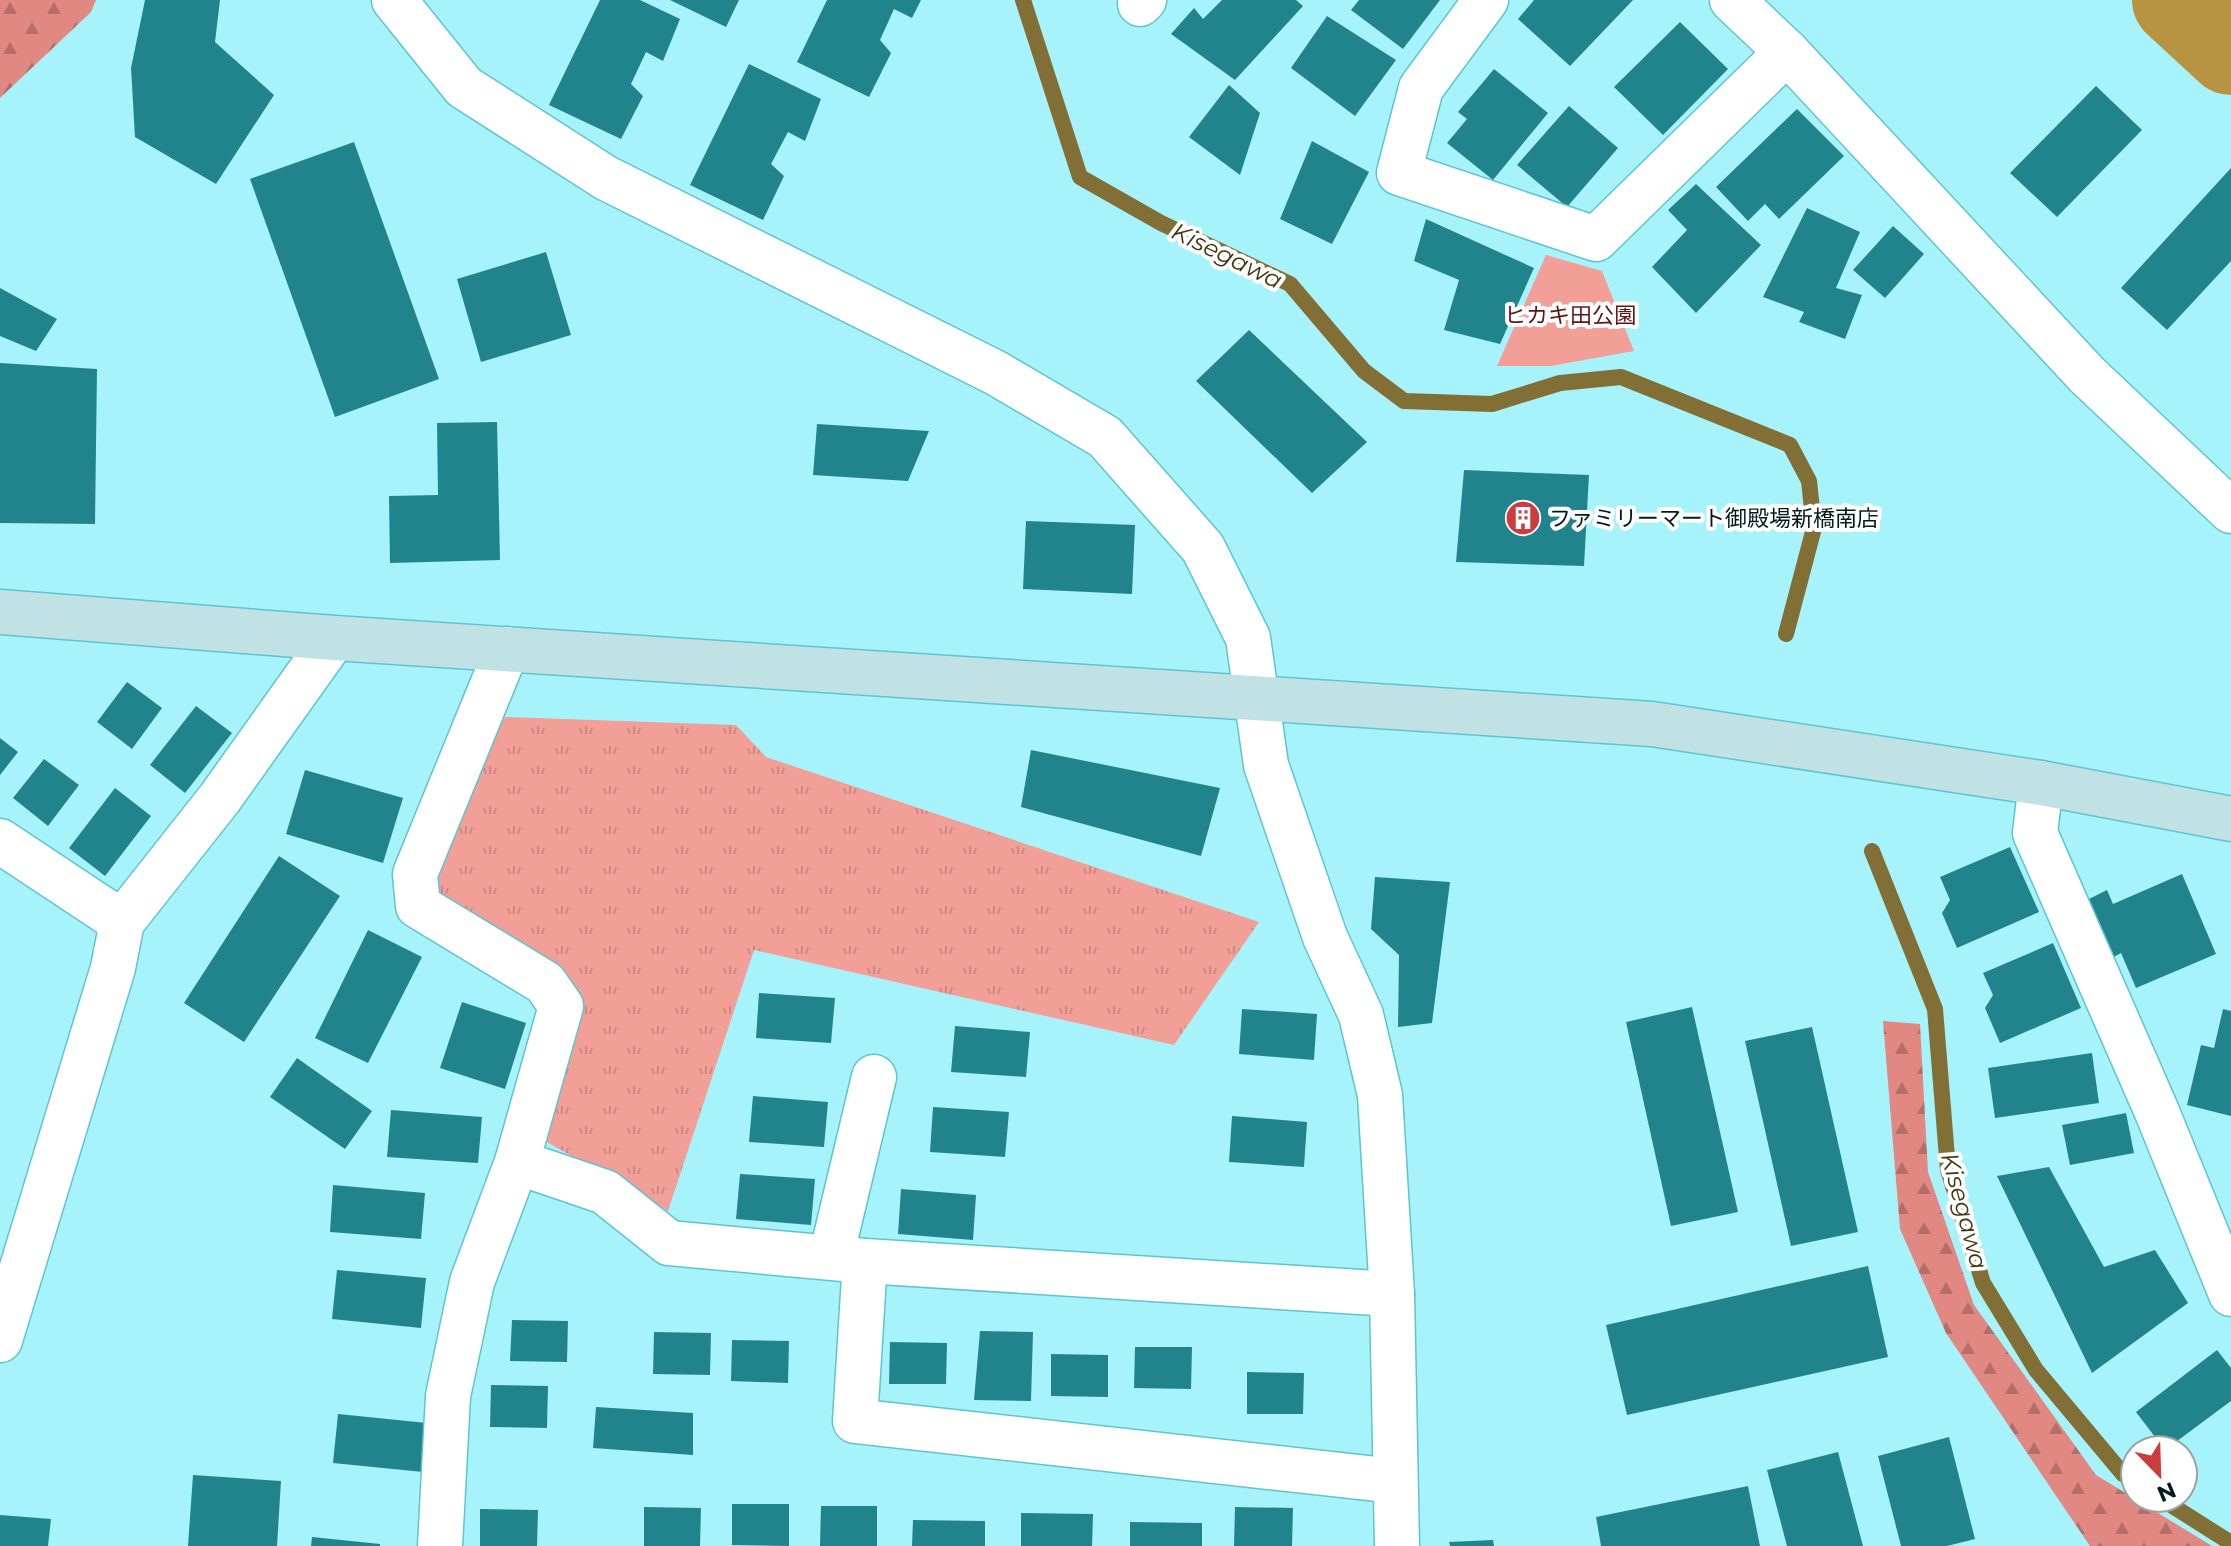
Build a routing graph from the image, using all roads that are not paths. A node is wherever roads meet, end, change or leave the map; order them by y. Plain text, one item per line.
1 (394, 0) edge
2 (1486, 0) edge
3 (1732, 0) edge
4 (1787, 52) junction
5 (2231, 511) edge
6 (0, 612) edge
7 (334, 638) junction
8 (507, 649) junction
9 (1256, 700) junction
10 (2041, 783) junction
11 (2231, 819) edge
12 (0, 841) edge
13 (122, 922) junction
14 (874, 1077) dead end
15 (517, 1162) junction
16 (848, 1259) junction
17 (1392, 1294) junction
18 (2231, 1294) edge
19 (0, 1340) edge
20 (1395, 1481) junction
21 (440, 1546) edge
22 (1397, 1546) edge

1 - 9 street
2 - 4 street
3 - 4 street
4 - 5 street
6 - 7 street
7 - 8 street
7 - 13 street
8 - 9 street
8 - 15 street
9 - 10 street
9 - 17 street
10 - 11 street
10 - 18 street
12 - 13 street
13 - 19 street
14 - 16 street
15 - 16 street
15 - 21 street
16 - 17 street
16 - 20 street
17 - 20 street
20 - 22 street

